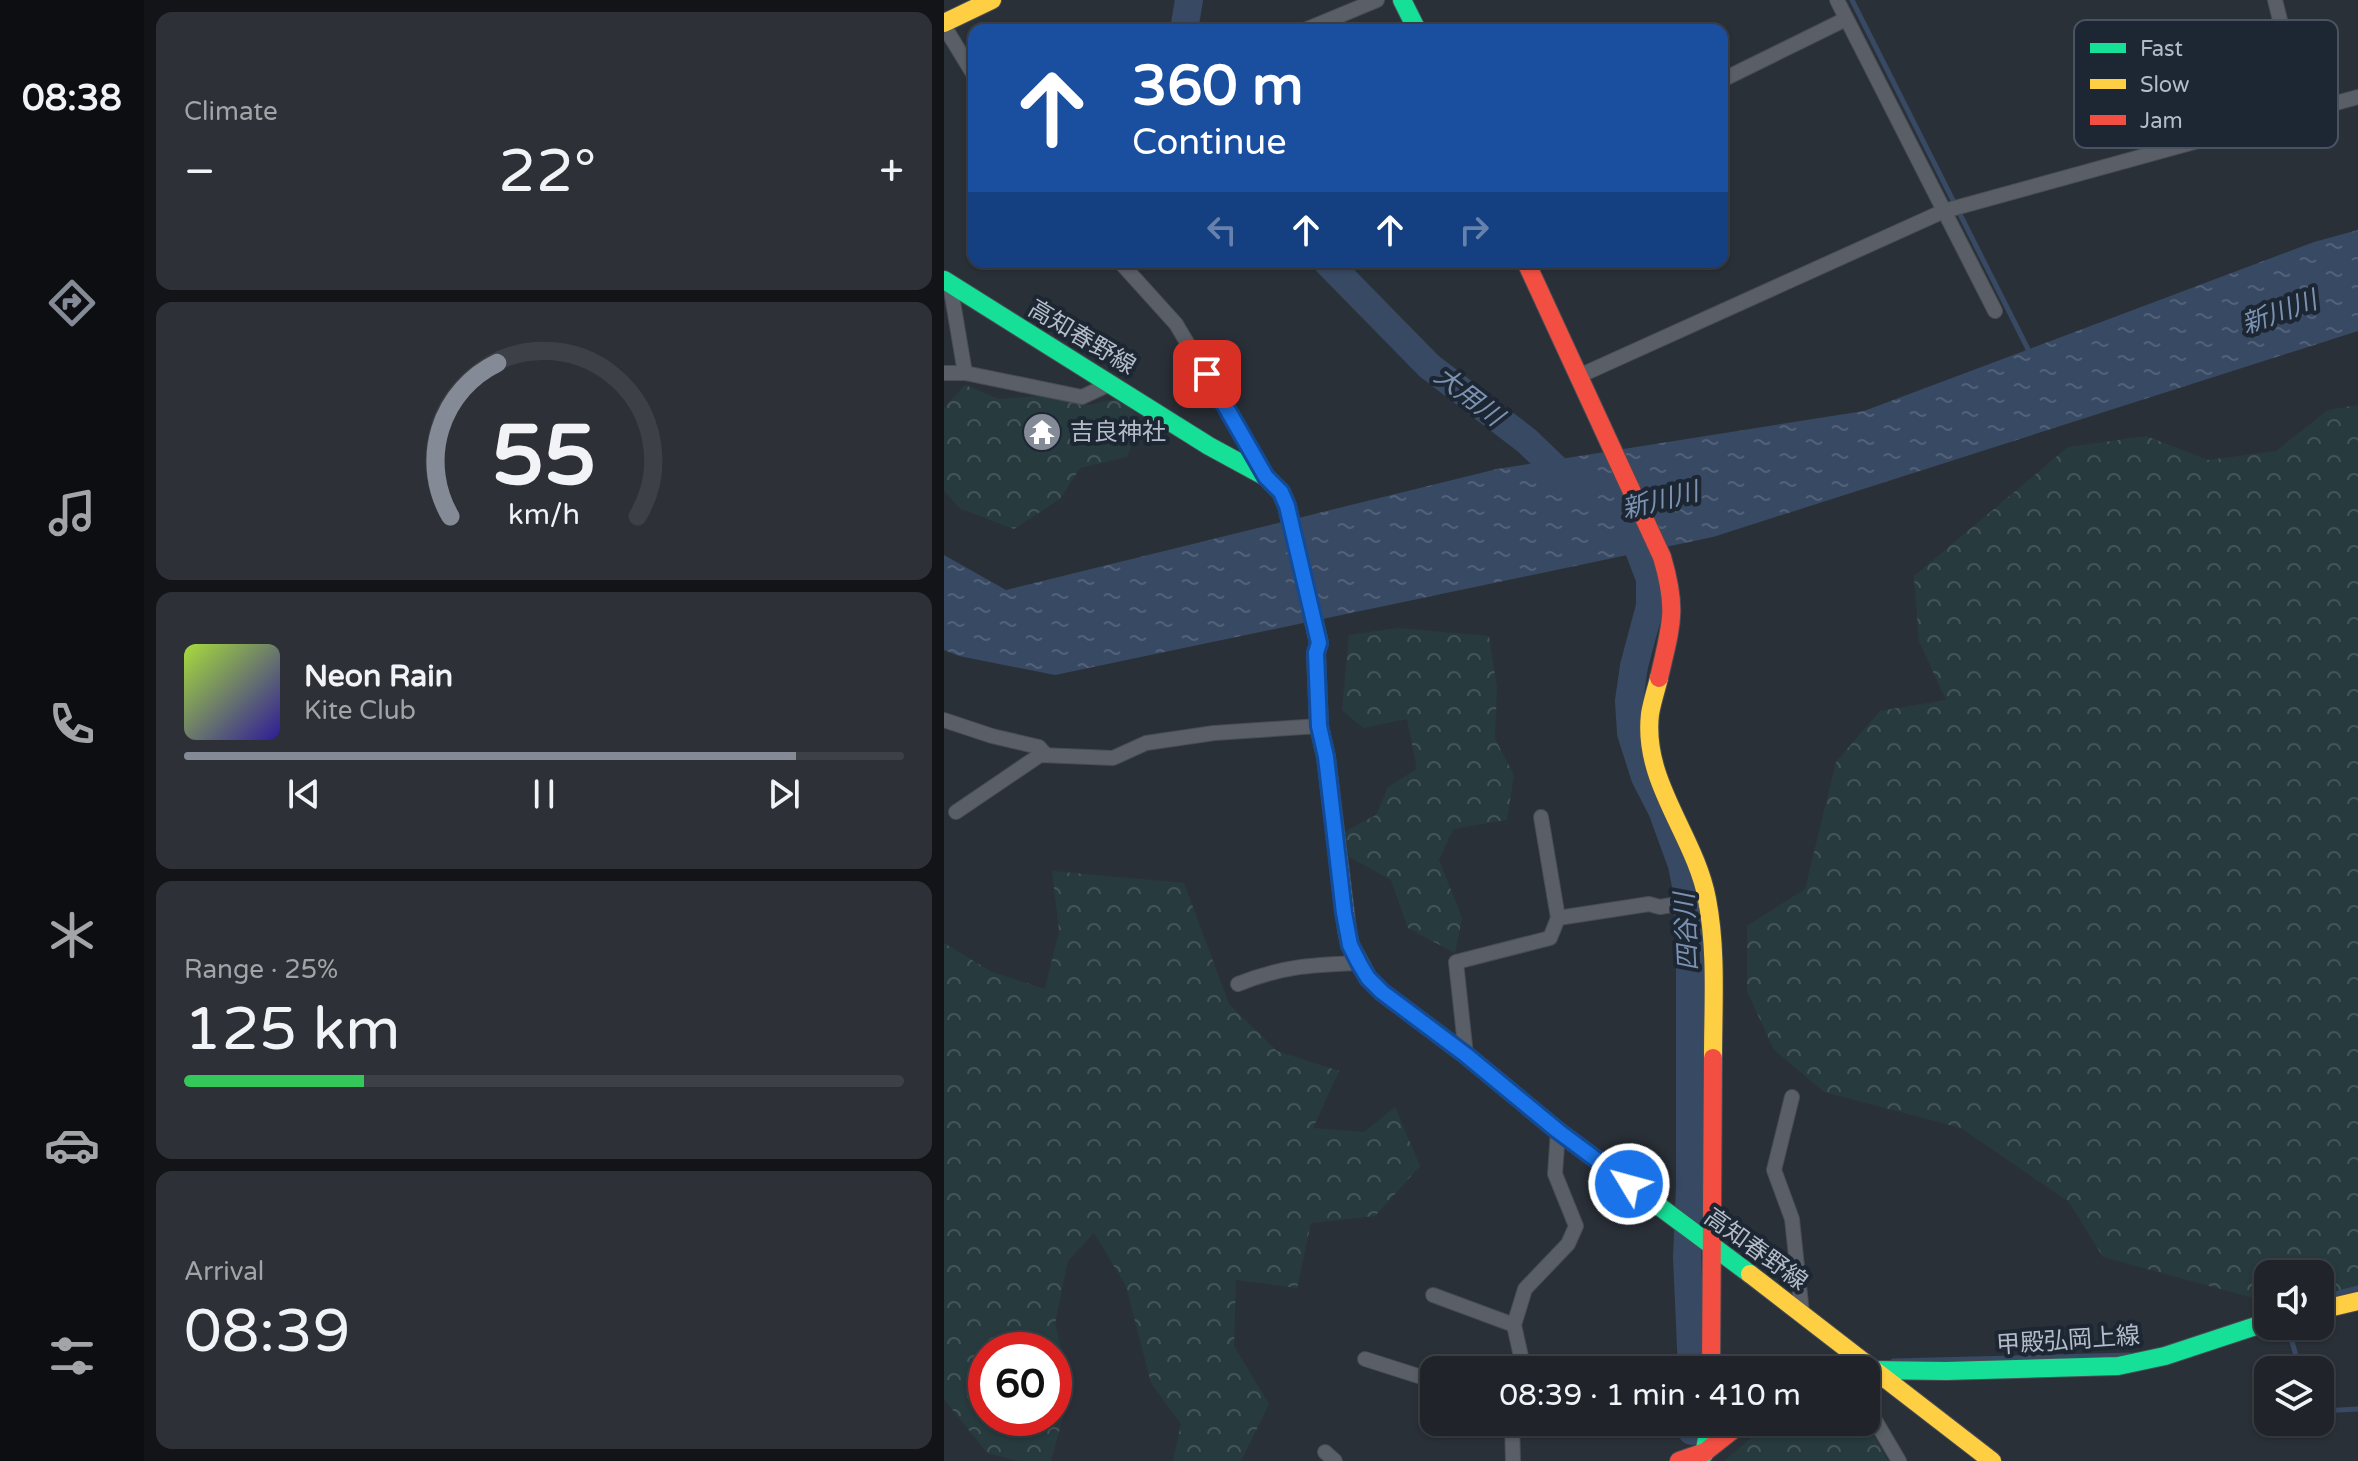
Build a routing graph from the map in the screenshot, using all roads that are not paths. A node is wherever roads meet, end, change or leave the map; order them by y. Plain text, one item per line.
1 (992, 0) edge
2 (1377, 0) edge
3 (1402, 0) edge
4 (1837, 0) edge
5 (2275, 0) edge
6 (1846, 19) junction
7 (2280, 20) edge
8 (1319, 24) edge
9 (1414, 24) edge
10 (944, 25) edge
11 (968, 65) edge
12 (1728, 77) edge
13 (2358, 97) edge
14 (2338, 102) edge
15 (2171, 148) edge
16 (1944, 211) junction
17 (1125, 268) edge
18 (1529, 268) edge
19 (948, 283) edge
20 (1995, 311) dead end
21 (944, 373) edge
22 (965, 373) junction
23 (1579, 376) junction
24 (1112, 383) junction
25 (1266, 477) junction
26 (944, 720) edge
27 (1319, 726) junction
28 (1046, 755) junction
29 (956, 812) dead end
30 (1541, 817) dead end
31 (1700, 900) junction
32 (1558, 918) junction
33 (1359, 963) junction
34 (1238, 984) dead end
35 (1466, 1055) junction
36 (1792, 1097) dead end
37 (1558, 1131) junction
38 (1704, 1242) junction
39 (1433, 1295) dead end
40 (2358, 1301) edge
41 (2334, 1307) edge
42 (1802, 1313) junction
43 (1514, 1325) junction
44 (2254, 1327) edge
45 (1521, 1356) edge
46 (1710, 1356) edge
47 (1853, 1356) edge
48 (1365, 1359) dead end
49 (1880, 1370) edge
50 (1420, 1377) edge
51 (1880, 1377) edge
52 (1880, 1429) edge
53 (1512, 1436) edge
54 (1708, 1436) edge
55 (1727, 1436) edge
56 (1704, 1456) edge
57 (1513, 1461) edge
58 (1679, 1461) edge
59 (1899, 1461) edge
60 (1992, 1461) edge

1 - 10 main road
2 - 8 street
3 - 9 main road
4 - 6 street
5 - 7 street
6 - 12 street
6 - 16 street
10 - 11 street
13 - 14 street
15 - 16 street
16 - 20 street
16 - 23 street
17 - 25 street
18 - 23 main road
19 - 22 street
19 - 24 main road, 高知春野線
21 - 22 street
22 - 24 street
23 - 31 main road
24 - 25 main road, 高知春野線
25 - 27 main road, 高知春野線
26 - 28 street
27 - 28 street
27 - 33 main road, 高知春野線
28 - 29 street
30 - 32 street
31 - 32 street
31 - 38 main road
32 - 35 street
33 - 34 street
33 - 35 main road, 高知春野線
35 - 37 main road, 高知春野線
36 - 42 street
37 - 38 main road, 高知春野線
37 - 43 street
38 - 42 main road, 高知春野線
38 - 46 main road
39 - 43 street
40 - 41 main road
42 - 47 main road, 高知春野線
43 - 45 street
44 - 49 main road, 甲殿弘岡上線
48 - 50 street
51 - 60 main road, 高知春野線
52 - 59 street
53 - 57 street
54 - 56 main road
55 - 56 main road
56 - 58 main road

